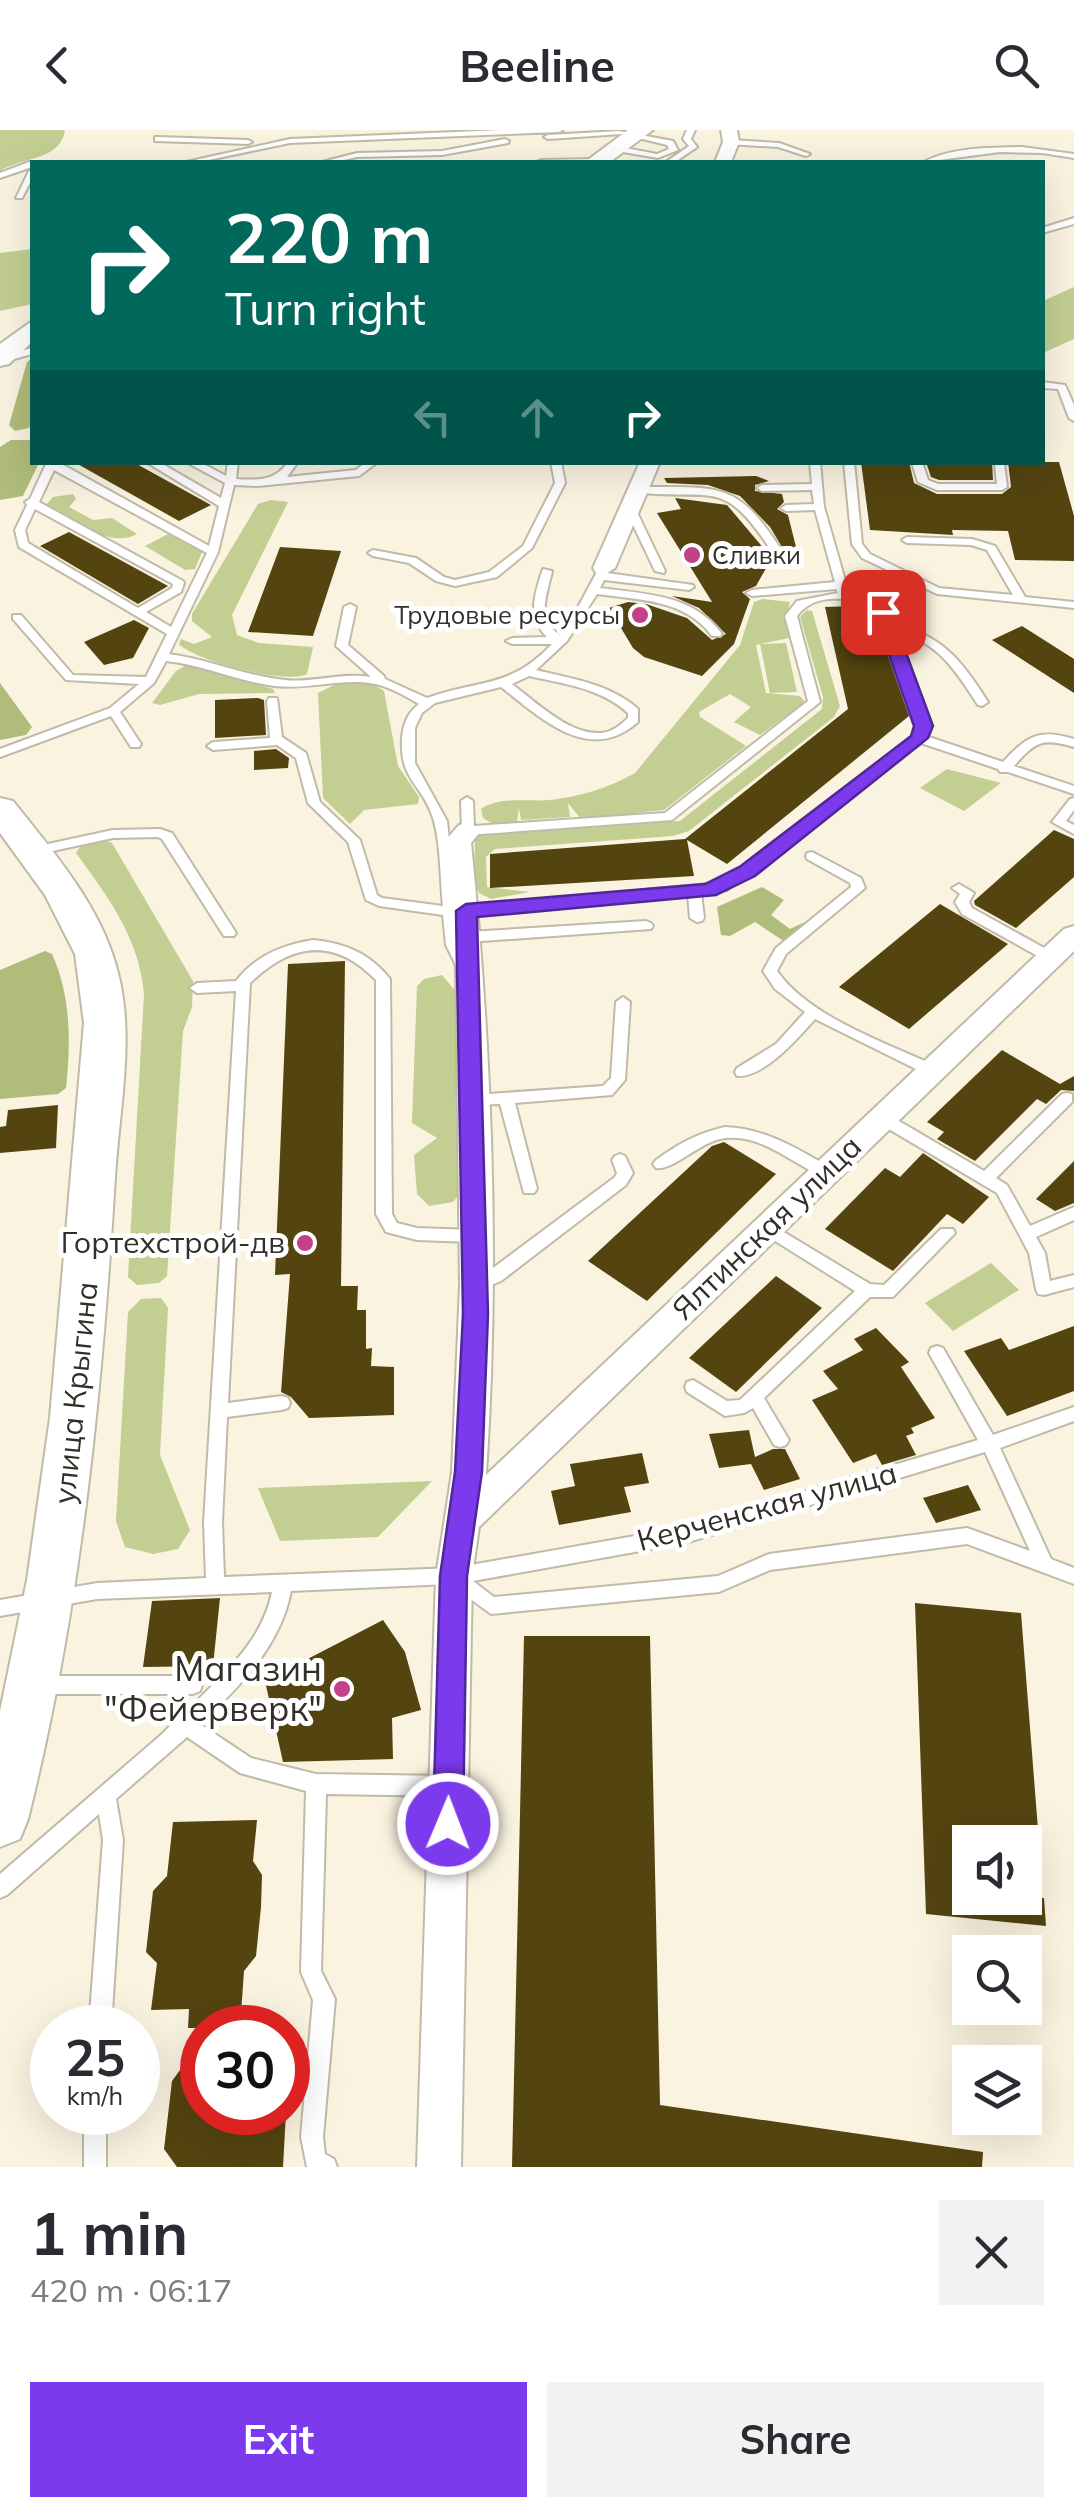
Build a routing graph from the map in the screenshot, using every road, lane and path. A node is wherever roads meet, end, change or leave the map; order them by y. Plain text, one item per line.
1 (303, 130) edge
2 (559, 130) edge
3 (602, 130) edge
4 (691, 130) edge
5 (411, 133) edge
6 (730, 136) edge
7 (158, 139) dead end
8 (637, 140) edge
9 (290, 142) junction
10 (261, 144) junction
11 (442, 154) junction
12 (806, 154) dead end
13 (1074, 156) edge
14 (198, 160) edge
15 (335, 160) edge
16 (434, 160) edge
17 (601, 160) edge
18 (674, 160) edge
19 (934, 160) edge
20 (30, 165) edge
21 (0, 176) edge
22 (30, 177) edge
23 (19, 196) dead end
24 (1072, 223) edge
25 (1045, 229) edge
26 (1045, 385) edge
27 (1074, 418) edge
28 (51, 465) edge
29 (56, 465) edge
30 (155, 465) edge
31 (197, 465) edge
32 (233, 465) edge
33 (292, 465) edge
34 (369, 465) edge
35 (557, 465) edge
36 (649, 465) edge
37 (815, 465) edge
38 (849, 465) edge
39 (918, 465) edge
40 (1000, 465) edge
41 (276, 481) junction
42 (230, 482) junction
43 (816, 487) junction
44 (762, 488) dead end
45 (634, 500) junction
46 (30, 502) junction
47 (225, 505) junction
48 (819, 506) junction
49 (786, 508) dead end
50 (907, 540) dead end
51 (212, 552) junction
52 (373, 553) dead end
53 (778, 553) dead end
54 (547, 570) dead end
55 (660, 570) dead end
56 (599, 580) junction
57 (843, 591) junction
58 (686, 592) dead end
59 (752, 594) dead end
60 (1022, 601) junction
61 (1074, 604) edge
62 (350, 607) dead end
63 (137, 613) junction
64 (17, 617) dead end
65 (888, 629) junction
66 (173, 633) junction
67 (716, 634) dead end
68 (561, 640) junction
69 (512, 641) dead end
70 (165, 656) junction
71 (528, 672) junction
72 (380, 678) junction
73 (150, 680) junction
74 (505, 684) junction
75 (273, 701) dead end
76 (426, 702) junction
77 (982, 702) dead end
78 (114, 711) junction
79 (919, 738) junction
80 (278, 742) junction
81 (1074, 743) edge
82 (136, 744) dead end
83 (213, 746) dead end
84 (0, 753) edge
85 (1004, 769) junction
86 (1074, 790) edge
87 (1074, 802) edge
88 (0, 809) edge
89 (468, 816) joint
90 (1074, 830) edge
91 (34, 851) junction
92 (812, 856) dead end
93 (959, 888) dead end
94 (694, 892) junction
95 (697, 918) dead end
96 (462, 920) junction
97 (646, 926) dead end
98 (228, 933) dead end
99 (1074, 935) edge
100 (1050, 956) junction
101 (242, 986) junction
102 (198, 988) dead end
103 (622, 1002) dead end
104 (814, 1010) junction
105 (933, 1071) junction
106 (742, 1072) dead end
107 (506, 1098) junction
108 (1067, 1098) dead end
109 (474, 1100) junction
110 (882, 1118) junction
111 (620, 1160) dead end
112 (661, 1164) dead end
113 (826, 1172) junction
114 (987, 1178) junction
115 (529, 1188) dead end
116 (1074, 1213) edge
117 (767, 1228) junction
118 (947, 1232) dead end
119 (1026, 1235) junction
120 (474, 1236) junction
121 (1074, 1280) edge
122 (476, 1285) junction
123 (1044, 1289) junction
124 (867, 1290) junction
125 (1028, 1300) dead end
126 (937, 1354) dead end
127 (693, 1387) dead end
128 (755, 1397) junction
129 (282, 1403) dead end
130 (219, 1411) junction
131 (1074, 1414) edge
132 (780, 1440) dead end
133 (989, 1443) junction
134 (462, 1522) junction
135 (1045, 1565) junction
136 (454, 1576) junction
137 (1074, 1576) edge
138 (283, 1583) junction
139 (215, 1586) junction
140 (52, 1599) junction
141 (0, 1608) edge
142 (193, 1684) dead end
143 (35, 1685) junction
144 (184, 1723) junction
145 (316, 1784) junction
146 (448, 1786) junction
147 (106, 1795) junction
148 (0, 1819) edge
149 (0, 1888) edge
150 (102, 2005) edge
151 (94, 2135) edge
152 (95, 2167) edge
153 (326, 2167) edge
154 (439, 2167) edge

1 - 9 lane
2 - 5 lane
3 - 8 lane
4 - 18 lane
5 - 9 lane
6 - 12 lane
7 - 10 lane
8 - 11 lane
8 - 17 main road
9 - 10 lane
10 - 14 lane
11 - 15 lane
11 - 16 lane
13 - 19 lane
20 - 21 lane
22 - 23 lane
24 - 25 lane
26 - 27 lane
28 - 46 lane
29 - 51 lane
30 - 47 lane
31 - 42 lane
32 - 42 lane
33 - 41 lane
34 - 41 lane
35 - 52 lane
36 - 45 street
37 - 43 lane
38 - 60 lane
39 - 40 lane
41 - 42 lane
42 - 47 lane
43 - 44 lane
43 - 48 lane
45 - 53 lane
45 - 55 lane
45 - 56 street
46 - 63 lane
46 - 63 lane
47 - 51 lane
48 - 49 lane
48 - 57 lane
50 - 60 lane
51 - 66 lane
54 - 68 lane
56 - 58 lane
56 - 67 lane
56 - 68 lane
57 - 59 lane
57 - 65 lane
57 - 89 lane
60 - 61 lane
62 - 72 lane
63 - 66 lane
64 - 73 lane
65 - 77 lane
65 - 79 lane
66 - 70 lane
68 - 69 lane
68 - 71 lane
70 - 72 lane
70 - 73 lane
71 - 74 lane
71 - 74 lane
72 - 76 lane
73 - 78 lane
74 - 76 lane
75 - 80 lane
76 - 96 lane
78 - 82 lane
78 - 84 lane
79 - 85 lane
79 - 94 lane
80 - 83 lane
80 - 96 lane
81 - 85 lane
85 - 86 lane
87 - 90 lane
88 - 91 main road, улица Крыгина
89 - 96 street
91 - 98 lane
91 - 140 main road, улица Крыгина
92 - 104 lane
93 - 100 lane
94 - 95 lane
94 - 96 lane
96 - 97 lane
96 - 109 street
99 - 100 street, Ялтинская улица
100 - 105 street, Ялтинская улица
101 - 102 lane
101 - 120 lane
101 - 130 lane
103 - 107 lane
104 - 105 lane
104 - 106 lane
105 - 110 street, Ялтинская улица
107 - 109 lane
107 - 115 lane
108 - 114 lane
109 - 120 street
110 - 113 street, Ялтинская улица
110 - 114 lane
111 - 122 lane
112 - 113 lane
113 - 117 street, Ялтинская улица
114 - 119 lane
116 - 119 lane
117 - 124 lane
117 - 134 street, Ялтинская улица
118 - 124 lane
119 - 123 lane
120 - 122 street
121 - 123 lane
122 - 134 street
123 - 125 lane
124 - 128 lane
126 - 133 lane
127 - 128 lane
128 - 132 lane
129 - 130 lane
130 - 139 lane
131 - 133 lane, Керченская улица
133 - 135 lane
133 - 136 lane, Керченская улица
134 - 136 street
135 - 136 lane
135 - 137 lane
136 - 138 lane, Керченская улица
136 - 146 street
138 - 139 lane, Керченская улица
138 - 144 lane
139 - 140 lane, Керченская улица
140 - 141 lane, Керченская улица
140 - 143 main road, улица Крыгина
142 - 143 lane
143 - 148 main road, улица Крыгина
144 - 145 lane
144 - 147 lane
145 - 146 lane
145 - 153 lane
146 - 154 street
147 - 149 lane
147 - 150 lane
151 - 152 lane

